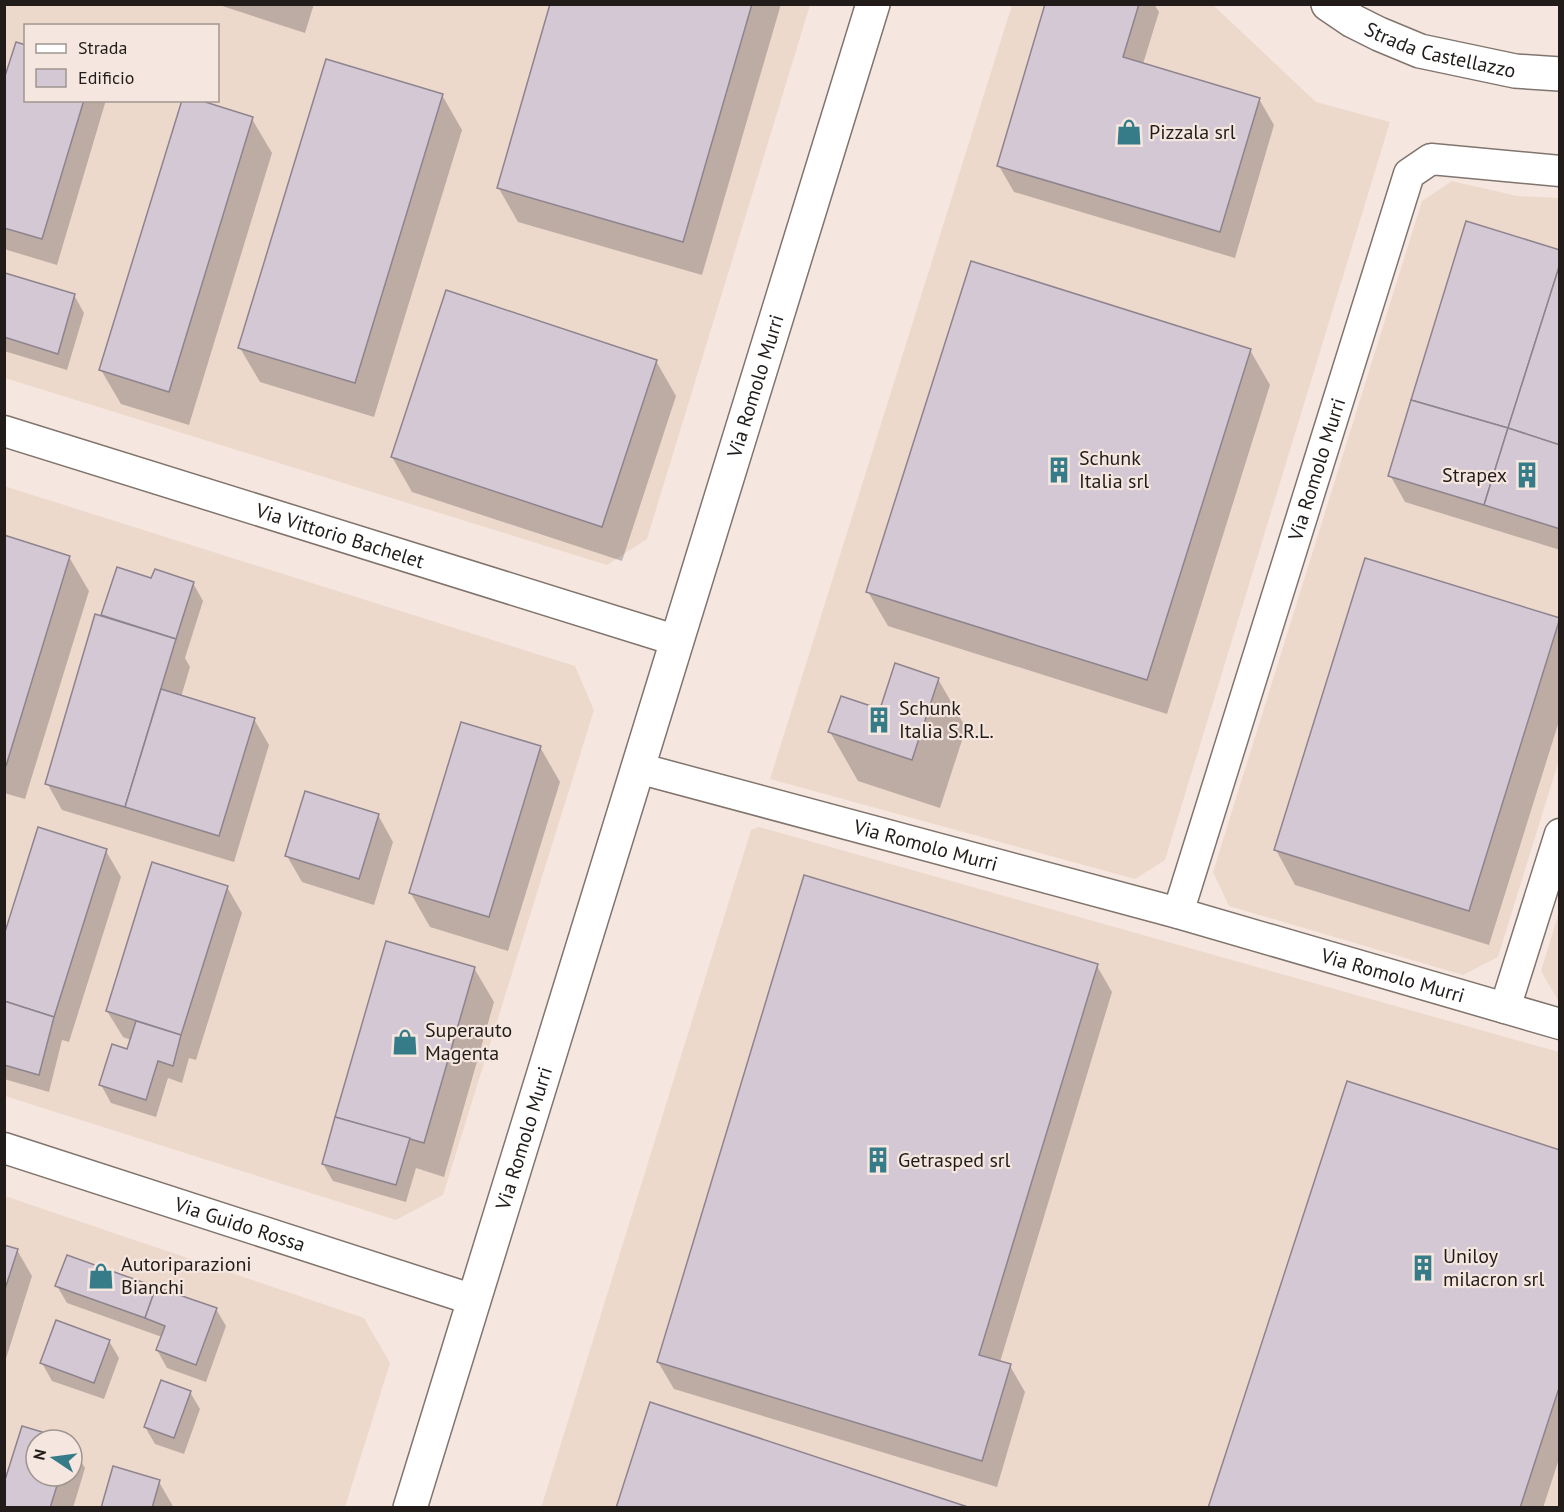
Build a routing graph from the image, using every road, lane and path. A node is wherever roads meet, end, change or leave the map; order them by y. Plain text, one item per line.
1 (873, 4) edge
2 (1328, 4) edge
3 (1560, 74) edge
4 (1560, 171) edge
5 (4, 431) edge
6 (678, 642) junction
7 (638, 768) junction
8 (1560, 834) edge
9 (1178, 914) junction
10 (1505, 1008) junction
11 (1560, 1024) edge
12 (4, 1148) edge
13 (474, 1300) junction
14 (410, 1508) edge

1 - 6 street, Via Romolo Murri
2 - 3 street, Strada Castellazzo
4 - 9 street, Via Romolo Murri
5 - 6 street, Via Vittorio Bachelet
6 - 7 street, Via Romolo Murri
7 - 9 street, Via Romolo Murri
7 - 13 street, Via Romolo Murri
8 - 10 street
9 - 10 street, Via Romolo Murri
10 - 11 street, Via Romolo Murri
12 - 13 street, Via Guido Rossa
13 - 14 street, Via Romolo Murri

